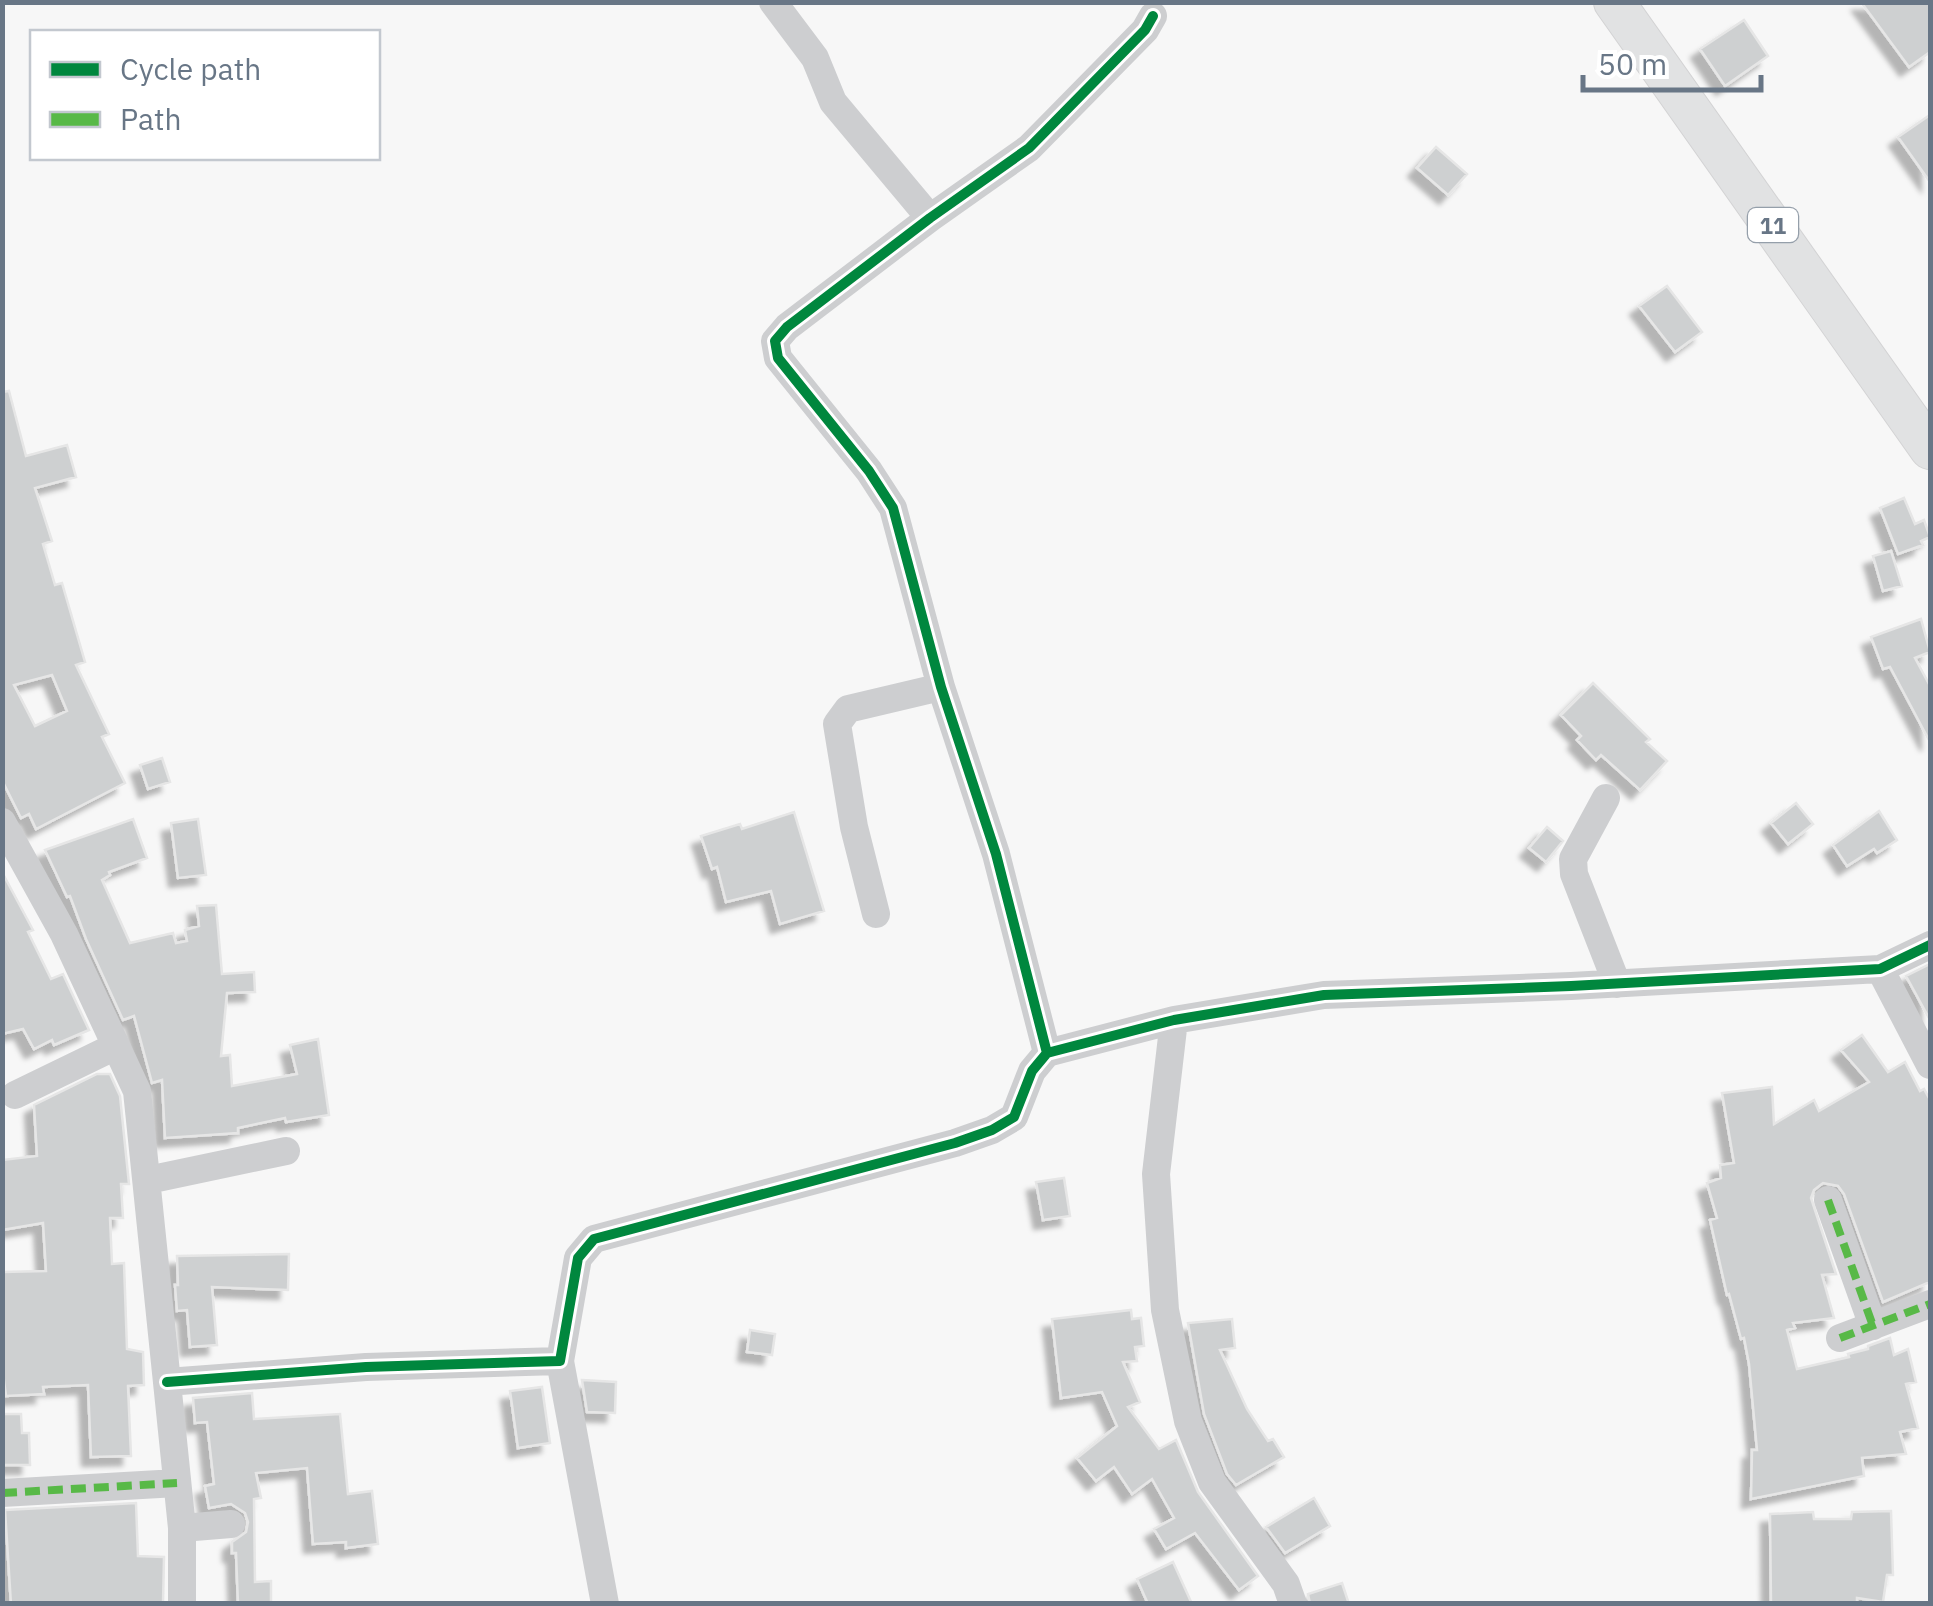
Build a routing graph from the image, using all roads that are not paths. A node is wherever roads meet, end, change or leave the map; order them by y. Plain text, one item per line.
1 (773, 2) edge
2 (1614, 2) edge
3 (1153, 16) dead end
4 (930, 218) junction
5 (1930, 449) edge
6 (941, 687) junction
7 (1606, 798) dead end
8 (2, 822) edge
9 (876, 914) dead end
10 (1930, 946) edge
11 (1880, 969) junction
12 (1617, 984) junction
13 (1174, 1020) junction
14 (116, 1046) junction
15 (1048, 1053) junction
16 (1930, 1064) edge
17 (16, 1094) dead end
18 (286, 1151) dead end
19 (148, 1180) junction
20 (1828, 1200) dead end
21 (1930, 1304) edge
22 (1873, 1326) junction
23 (1840, 1338) dead end
24 (560, 1361) junction
25 (167, 1382) junction
26 (177, 1484) junction
27 (2, 1493) edge
28 (231, 1524) dead end
29 (182, 1528) junction
30 (182, 1604) edge
31 (604, 1604) edge
32 (1292, 1604) edge

1 - 4 street
2 - 5 highway, 11
3 - 4 street
4 - 6 street
6 - 9 street
6 - 15 street
7 - 12 street
8 - 14 street
10 - 11 street
11 - 12 street
11 - 16 street
12 - 13 street
13 - 15 street
13 - 32 street
14 - 17 street
14 - 19 street
15 - 24 street
18 - 19 street
19 - 25 street
20 - 22 street
21 - 22 street
22 - 23 street
24 - 25 street
24 - 31 street
25 - 26 street
26 - 27 street
26 - 29 street
28 - 29 street
29 - 30 street

